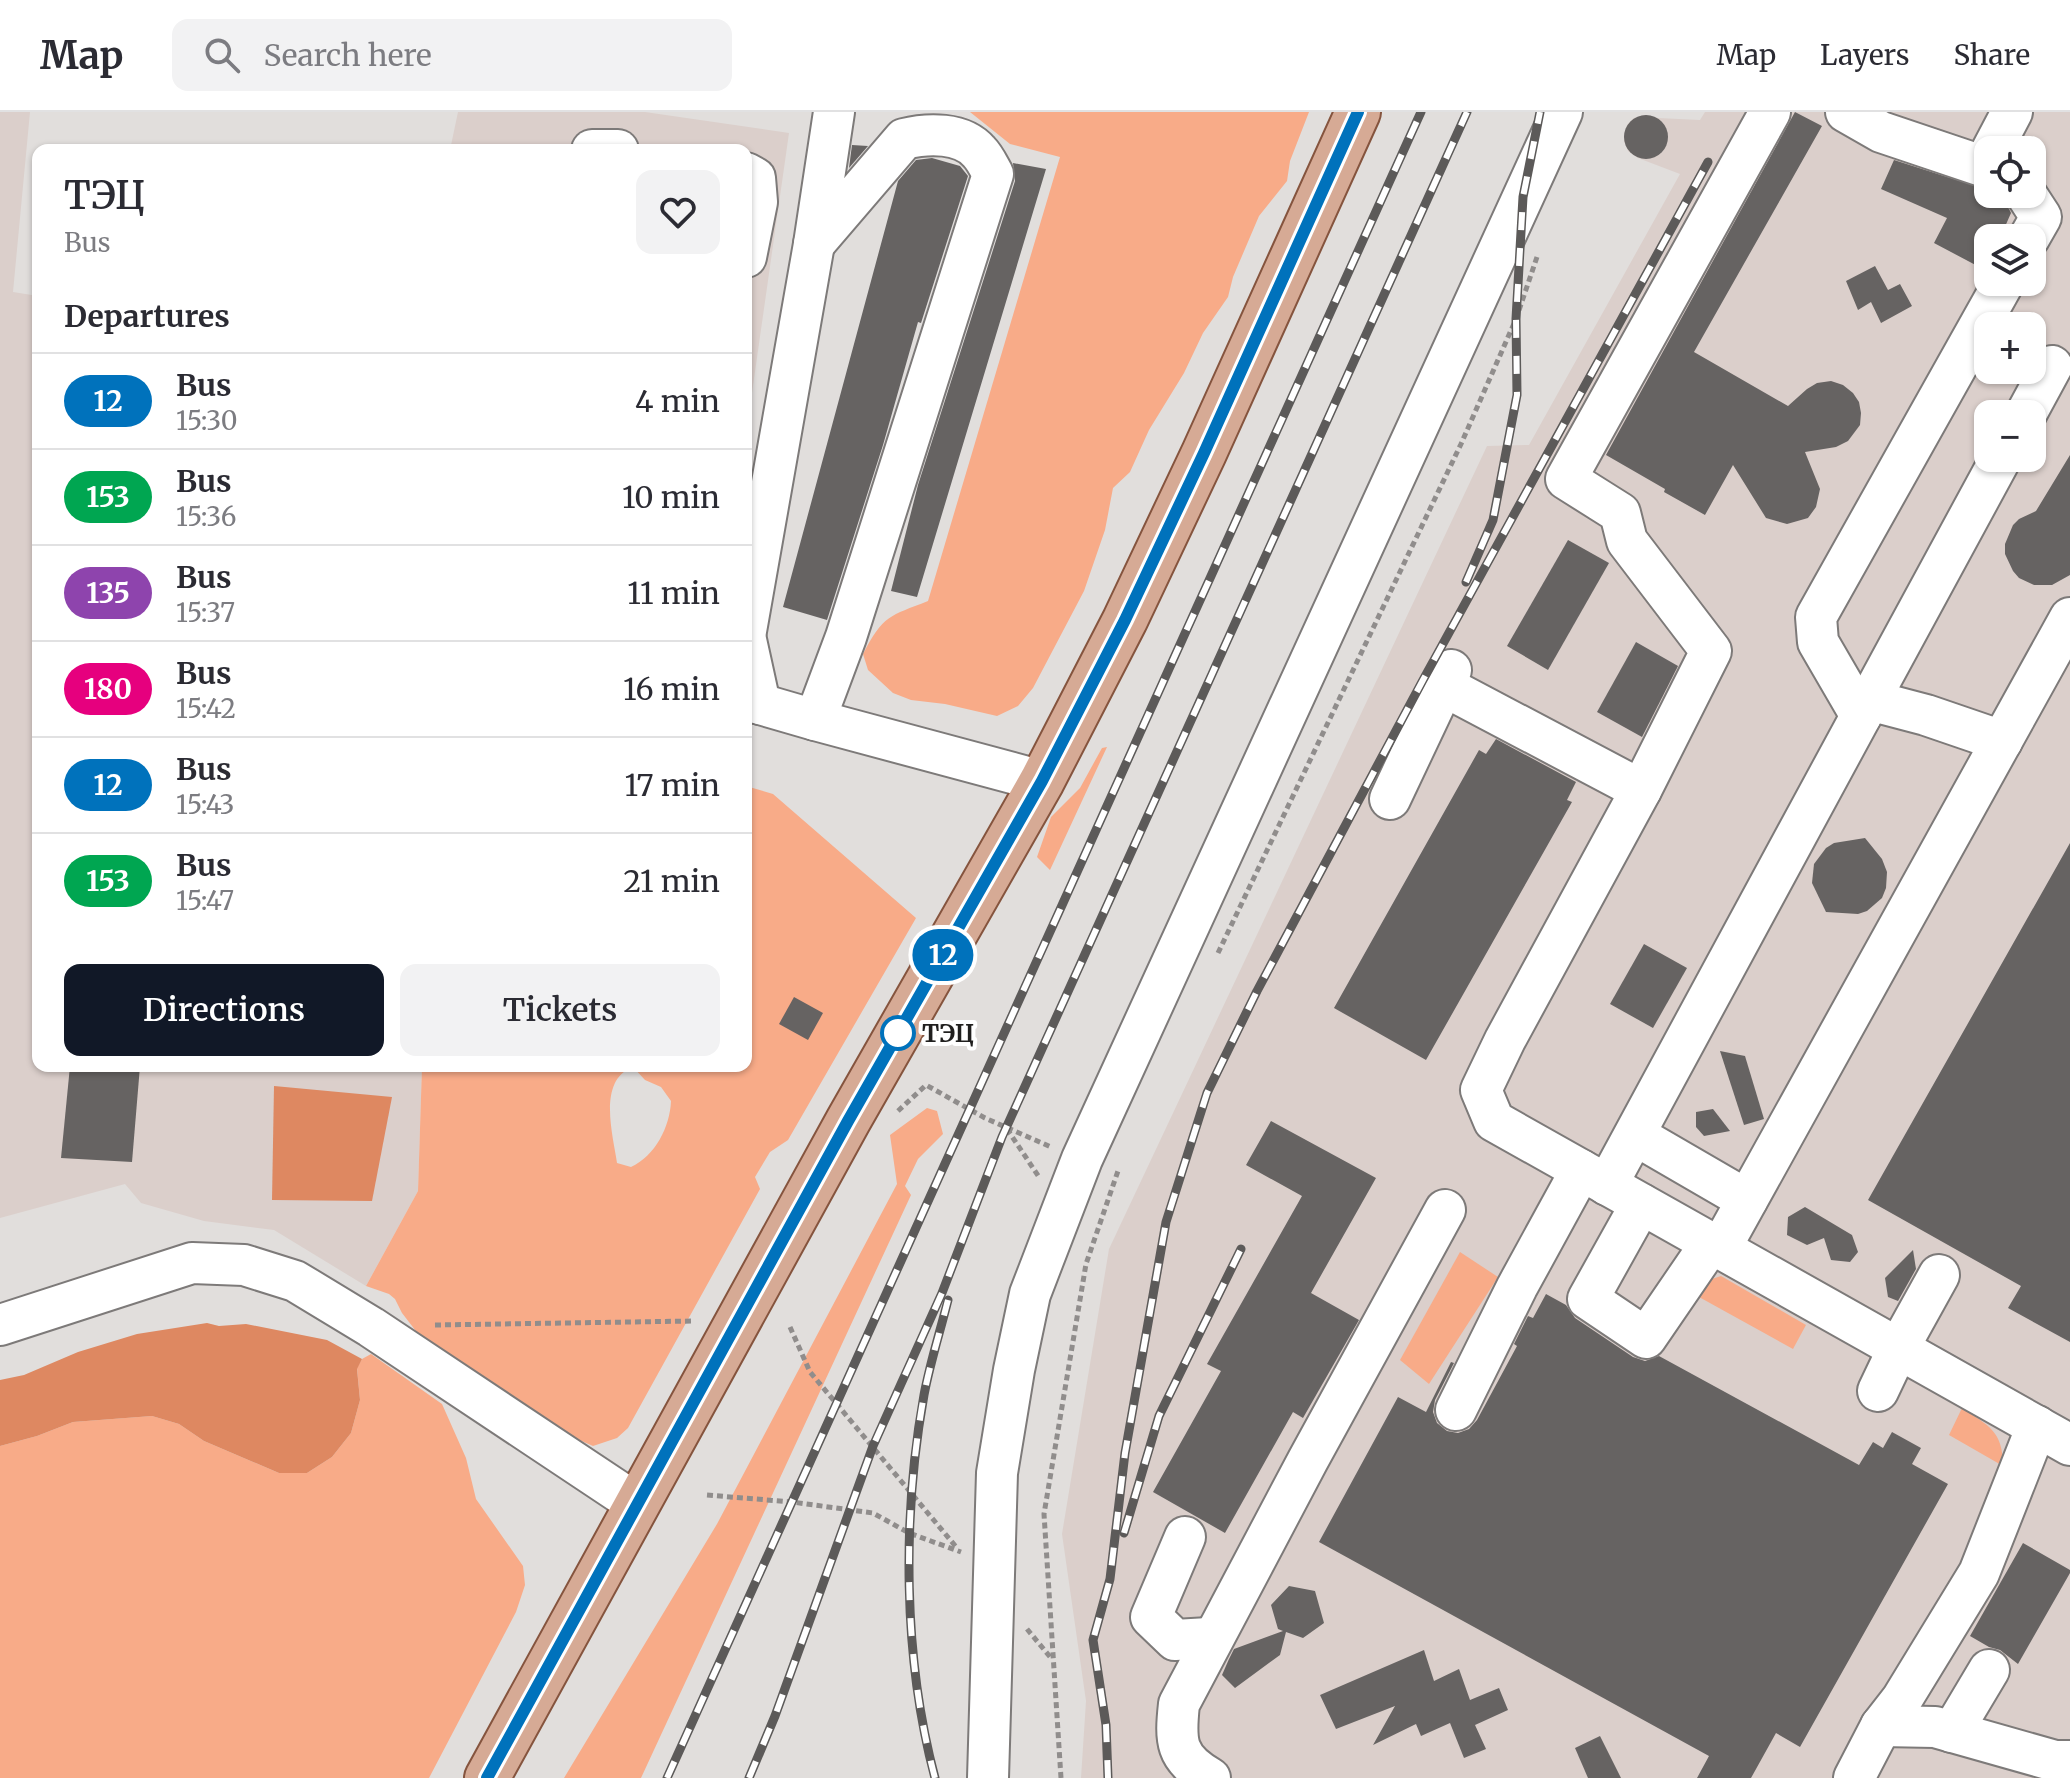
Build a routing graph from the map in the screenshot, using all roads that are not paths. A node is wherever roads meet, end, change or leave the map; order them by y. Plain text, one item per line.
1 (834, 112) edge
2 (1358, 112) edge
3 (1562, 112) edge
4 (1770, 112) edge
5 (1846, 112) edge
6 (2012, 112) edge
7 (2000, 136) edge
8 (1974, 156) edge
9 (752, 176) edge
10 (752, 227) edge
11 (814, 244) junction
12 (1996, 296) edge
13 (2052, 366) dead end
14 (2034, 400) edge
15 (1993, 472) edge
16 (752, 597) edge
17 (2070, 618) edge
18 (753, 701) edge
19 (1865, 708) junction
20 (815, 720) junction
21 (2002, 741) junction
22 (1042, 781) junction
23 (1641, 790) junction
24 (1390, 799) dead end
25 (1635, 1135) junction
26 (1610, 1187) junction
27 (1747, 1200) junction
28 (1445, 1210) dead end
29 (1715, 1246) junction
30 (1939, 1275) dead end
31 (0, 1325) edge
32 (1898, 1349) junction
33 (1878, 1391) dead end
34 (1456, 1410) dead end
35 (2053, 1436) edge
36 (637, 1504) junction
37 (1185, 1537) dead end
38 (1209, 1638) dead end
39 (1989, 1670) dead end
40 (1881, 1726) junction
41 (1952, 1732) junction
42 (2052, 1766) edge
43 (487, 1778) edge
44 (988, 1778) edge
45 (1210, 1778) edge
46 (1854, 1778) edge

1 - 11 street
2 - 22 main road
3 - 44 street
4 - 23 street
5 - 8 street
6 - 7 street
9 - 10 street
11 - 16 street
11 - 20 street
12 - 19 street
13 - 14 street
15 - 19 street
17 - 21 street
18 - 20 street
19 - 21 street
19 - 25 street
20 - 22 street
21 - 27 street
22 - 36 main road
23 - 24 street
23 - 26 street
25 - 26 street
25 - 27 street
26 - 29 street
26 - 29 street
26 - 34 street
27 - 29 street
28 - 45 street
29 - 32 street
30 - 32 street
31 - 36 street
32 - 33 street
32 - 35 street
35 - 40 street
36 - 43 main road
37 - 38 street
39 - 41 street
40 - 41 street
40 - 46 street
41 - 42 street

